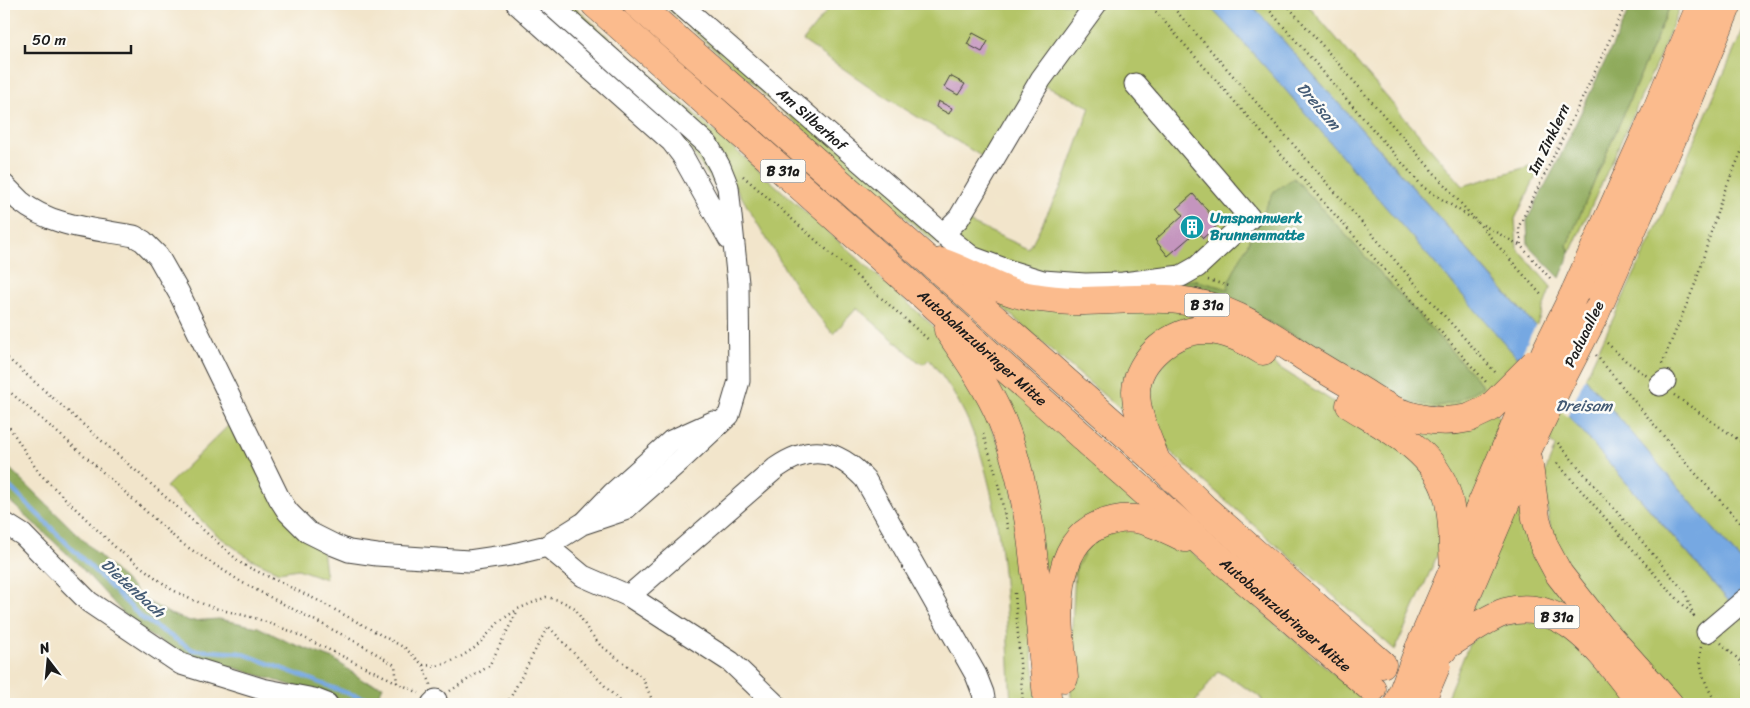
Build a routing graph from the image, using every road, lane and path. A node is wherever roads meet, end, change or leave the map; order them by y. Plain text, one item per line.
1 (517, 4) edge
2 (550, 4) edge
3 (595, 4) edge
4 (637, 4) edge
5 (680, 4) edge
6 (1096, 4) edge
7 (1149, 4) edge
8 (1170, 4) edge
9 (1264, 4) edge
10 (1286, 4) edge
11 (1626, 4) edge
12 (1701, 4) edge
13 (1728, 4) edge
14 (1135, 84) dead end
15 (1746, 141) edge
16 (736, 170) dead end
17 (4, 185) edge
18 (1480, 224) junction
19 (943, 234) junction
20 (1521, 246) junction
21 (734, 249) junction
22 (923, 256) junction
23 (1550, 278) dead end
24 (1543, 297) dead end
25 (928, 299) junction
26 (932, 343) dead end
27 (1607, 343) dead end
28 (1545, 353) junction
29 (1596, 355) dead end
30 (4, 356) edge
31 (1501, 378) dead end
32 (1660, 383) junction
33 (4, 387) edge
34 (1490, 387) dead end
35 (4, 419) edge
36 (980, 426) dead end
37 (1520, 442) junction
38 (1558, 444) dead end
39 (1746, 445) edge
40 (1156, 462) junction
41 (1557, 463) dead end
42 (4, 523) edge
43 (1746, 529) edge
44 (1009, 536) dead end
45 (547, 546) junction
46 (1210, 550) junction
47 (1454, 568) junction
48 (1015, 589) dead end
49 (629, 596) junction
50 (1746, 599) edge
51 (518, 609) junction
52 (1706, 625) junction
53 (1434, 653) junction
54 (1738, 658) junction
55 (1746, 662) edge
56 (423, 664) junction
57 (1746, 672) edge
58 (397, 683) junction
59 (434, 702) edge
60 (327, 704) edge
61 (507, 704) edge
62 (622, 704) edge
63 (654, 704) edge
64 (775, 704) edge
65 (985, 704) edge
66 (1023, 704) edge
67 (1048, 704) edge
68 (1066, 704) edge
69 (1398, 704) edge
70 (1420, 704) edge
71 (1642, 704) edge
72 (1669, 704) edge
73 (1717, 704) edge

1 - 21 street
2 - 21 street
3 - 25 highway, Autobahnzubringer Mitte / B 31a
4 - 22 highway, Autobahnzubringer Mitte / B 31a
5 - 19 street, Am Silberhof
6 - 19 street
7 - 34 path
8 - 31 path
9 - 18 path
10 - 18 path
11 - 20 path, Im Zinklern
12 - 28 highway, Paduaallee, bridge
13 - 37 highway, Paduaallee, bridge
14 - 19 street, Am Silberhof
15 - 32 path
16 - 26 path
17 - 45 street
18 - 20 path
18 - 24 path
20 - 23 path
21 - 45 street
22 - 28 highway, B 31a, bridge
22 - 40 highway, Autobahnzubringer Mitte / B 31a
25 - 46 highway, Autobahnzubringer Mitte / B 31a
25 - 67 highway
27 - 32 path
28 - 37 highway, Paduaallee, bridge
29 - 43 path
30 - 56 path
32 - 39 path
33 - 58 path
35 - 58 path
36 - 44 path
37 - 47 highway, Paduaallee
37 - 53 highway, Paduaallee
37 - 72 highway
38 - 52 path
40 - 46 highway, Autobahnzubringer Mitte / B 31a
40 - 47 highway
41 - 52 path
42 - 60 street
45 - 49 street
46 - 68 highway, B 31a
47 - 53 highway, Paduaallee
48 - 66 path
49 - 64 street
49 - 65 street
50 - 52 street
51 - 56 path
51 - 59 path
51 - 63 path
52 - 54 path
52 - 73 path
53 - 69 highway, bridge
53 - 70 highway, bridge
53 - 71 highway, B 31a
54 - 55 path
54 - 57 path
56 - 59 path
58 - 59 path
61 - 62 path

